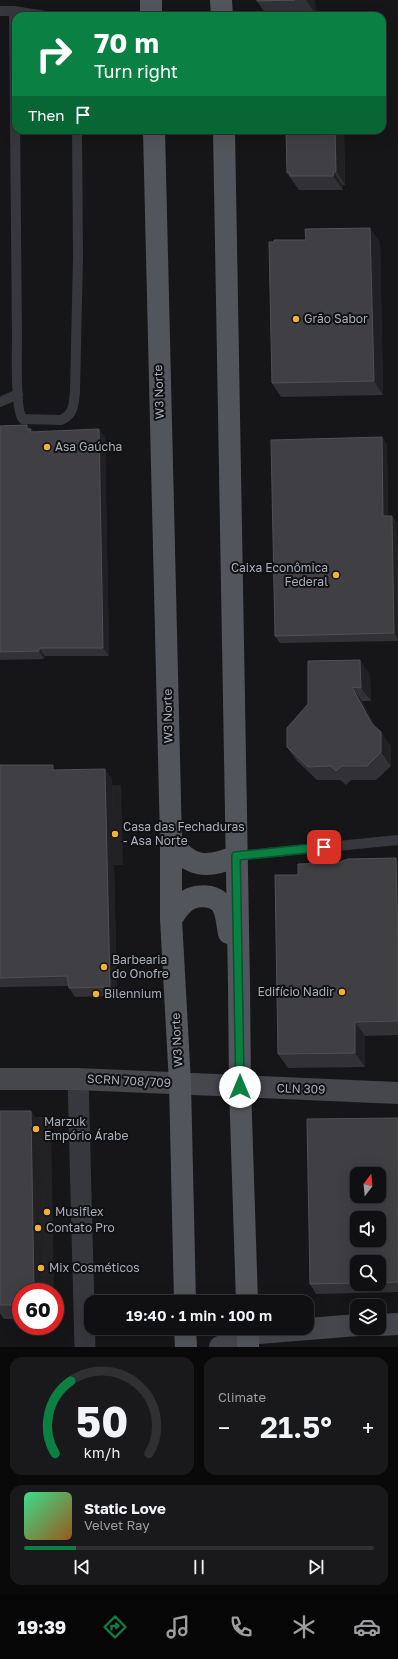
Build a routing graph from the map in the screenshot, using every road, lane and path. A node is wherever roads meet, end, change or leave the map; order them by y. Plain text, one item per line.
1 (151, 0) edge
2 (222, 0) edge
3 (0, 11) edge
4 (14, 11) joint
5 (20, 12) edge
6 (151, 12) edge
7 (222, 12) edge
8 (14, 134) edge
9 (77, 134) edge
10 (154, 134) edge
11 (224, 134) edge
12 (18, 394) junction
13 (0, 402) edge
14 (398, 840) edge
15 (171, 841) junction
16 (236, 856) junction
17 (171, 919) junction
18 (239, 985) junction
19 (0, 1079) edge
20 (78, 1079) junction
21 (180, 1083) junction
22 (240, 1087) junction
23 (398, 1093) edge
24 (185, 1295) edge
25 (247, 1295) edge
26 (398, 1324) edge
27 (386, 1325) edge
28 (350, 1326) edge
29 (185, 1335) edge
30 (248, 1336) edge
31 (85, 1347) edge
32 (186, 1347) edge
33 (220, 1347) edge

1 - 6 main road
2 - 7 main road
3 - 4 lane
4 - 5 lane
8 - 12 lane
9 - 12 lane
10 - 15 main road, W3 Norte
11 - 16 main road
12 - 13 lane
14 - 16 lane
15 - 16 main road
15 - 17 main road, W3 Norte
16 - 18 main road
17 - 18 main road
17 - 21 main road, W3 Norte
18 - 22 main road
19 - 20 street, SCRN 708/709
20 - 21 street, SCRN 708/709
20 - 31 street, SCRN 708/709
21 - 22 street, CLN 309
21 - 24 main road, W3 Norte
22 - 23 street, CLN 309
22 - 25 main road
26 - 27 street
28 - 30 street
29 - 32 main road
30 - 33 street

